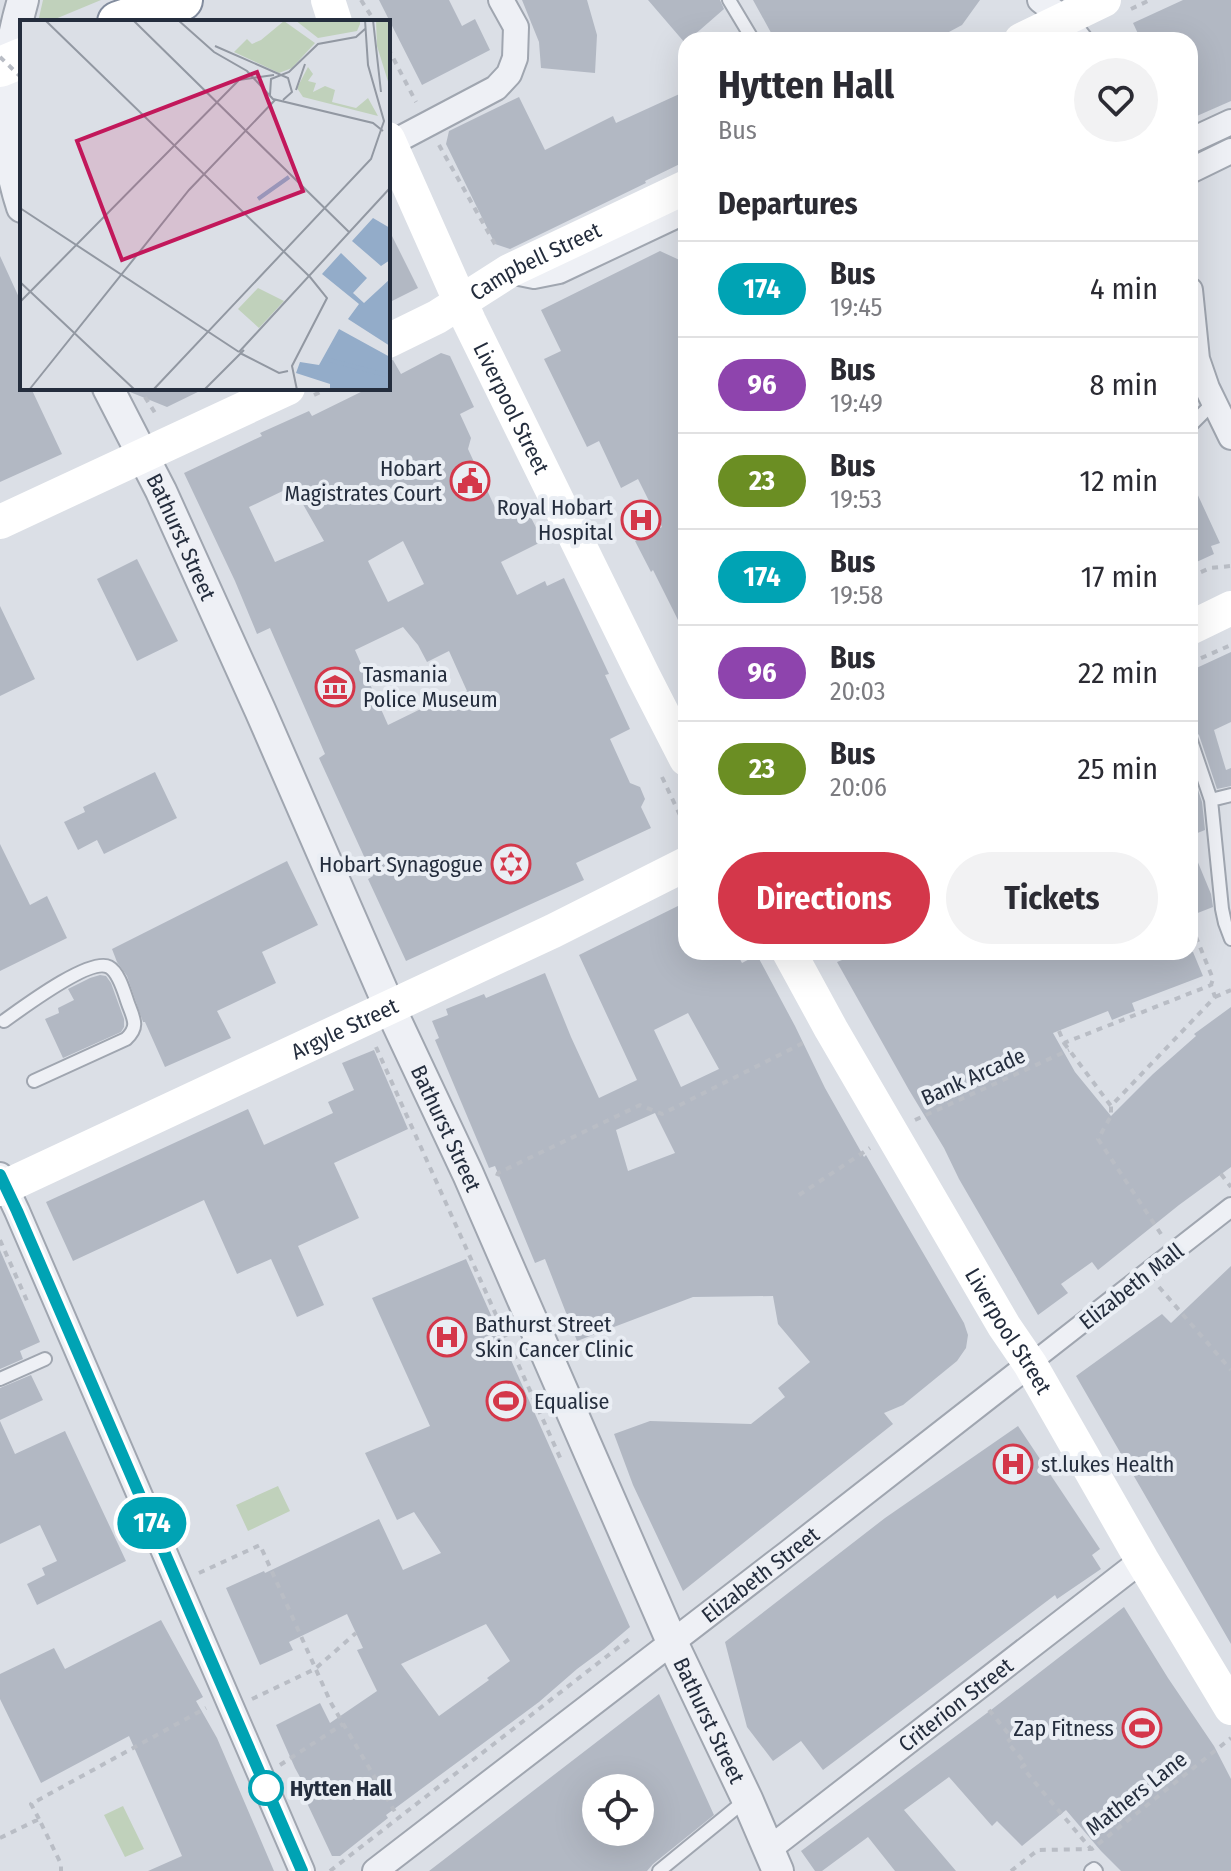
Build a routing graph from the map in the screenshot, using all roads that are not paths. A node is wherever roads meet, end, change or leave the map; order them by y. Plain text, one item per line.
1 (23, 0) edge
2 (182, 0) edge
3 (328, 0) edge
4 (501, 0) edge
5 (729, 0) edge
6 (1104, 0) edge
7 (124, 20) edge
8 (334, 20) edge
9 (1061, 20) edge
10 (748, 32) edge
11 (1037, 32) edge
12 (10, 65) edge
13 (1231, 122) edge
14 (1198, 137) edge
15 (390, 142) edge
16 (390, 144) edge
17 (1231, 151) edge
18 (1198, 167) edge
19 (0, 173) edge
20 (678, 191) edge
21 (20, 203) edge
22 (20, 206) edge
23 (678, 215) edge
24 (509, 271) junction
25 (460, 301) junction
26 (390, 340) edge
27 (1198, 362) edge
28 (109, 390) edge
29 (284, 390) edge
30 (1214, 402) junction
31 (1198, 418) edge
32 (1231, 437) edge
33 (144, 455) junction
34 (0, 522) edge
35 (1231, 608) edge
36 (1198, 624) edge
37 (678, 743) edge
38 (1198, 762) edge
39 (1231, 795) edge
40 (1211, 800) junction
41 (678, 868) edge
42 (1231, 939) edge
43 (793, 960) edge
44 (389, 1006) junction
45 (4, 1021) dead end
46 (34, 1081) dead end
47 (2, 1183) edge
48 (1231, 1207) edge
49 (45, 1359) dead end
50 (1030, 1364) junction
51 (0, 1379) edge
52 (1142, 1560) junction
53 (672, 1642) junction
54 (1231, 1708) edge
55 (747, 1799) junction
56 (774, 1860) edge
57 (302, 1871) edge
58 (375, 1871) edge
59 (659, 1871) edge

1 - 12 street
2 - 7 highway
3 - 8 main road
4 - 15 street
5 - 10 lane
6 - 9 main road
9 - 11 main road
12 - 21 street
13 - 14 street
16 - 25 main road, Liverpool Street
17 - 18 street
19 - 22 street
20 - 24 main road, Campbell Street
23 - 24 street
24 - 25 main road, Campbell Street
25 - 26 main road, Campbell Street
25 - 37 main road, Liverpool Street
27 - 30 street
28 - 33 street, Bathurst Street
29 - 33 main road
30 - 31 lane
30 - 32 street
33 - 34 main road
33 - 44 street, Bathurst Street
35 - 36 main road
38 - 40 lane
39 - 40 lane
40 - 42 lane
41 - 44 main road, Argyle Street
43 - 50 main road, Liverpool Street
44 - 47 main road, Argyle Street
44 - 53 street, Bathurst Street
45 - 46 lane
47 - 57 street
48 - 50 street, Elizabeth Mall
49 - 51 lane
50 - 52 main road, Liverpool Street
50 - 53 street, Elizabeth Street
52 - 54 main road, Liverpool Street
52 - 56 street, Criterion Street
53 - 55 street, Bathurst Street
53 - 58 street, Elizabeth Street
55 - 56 street, Bathurst Street
55 - 59 lane

